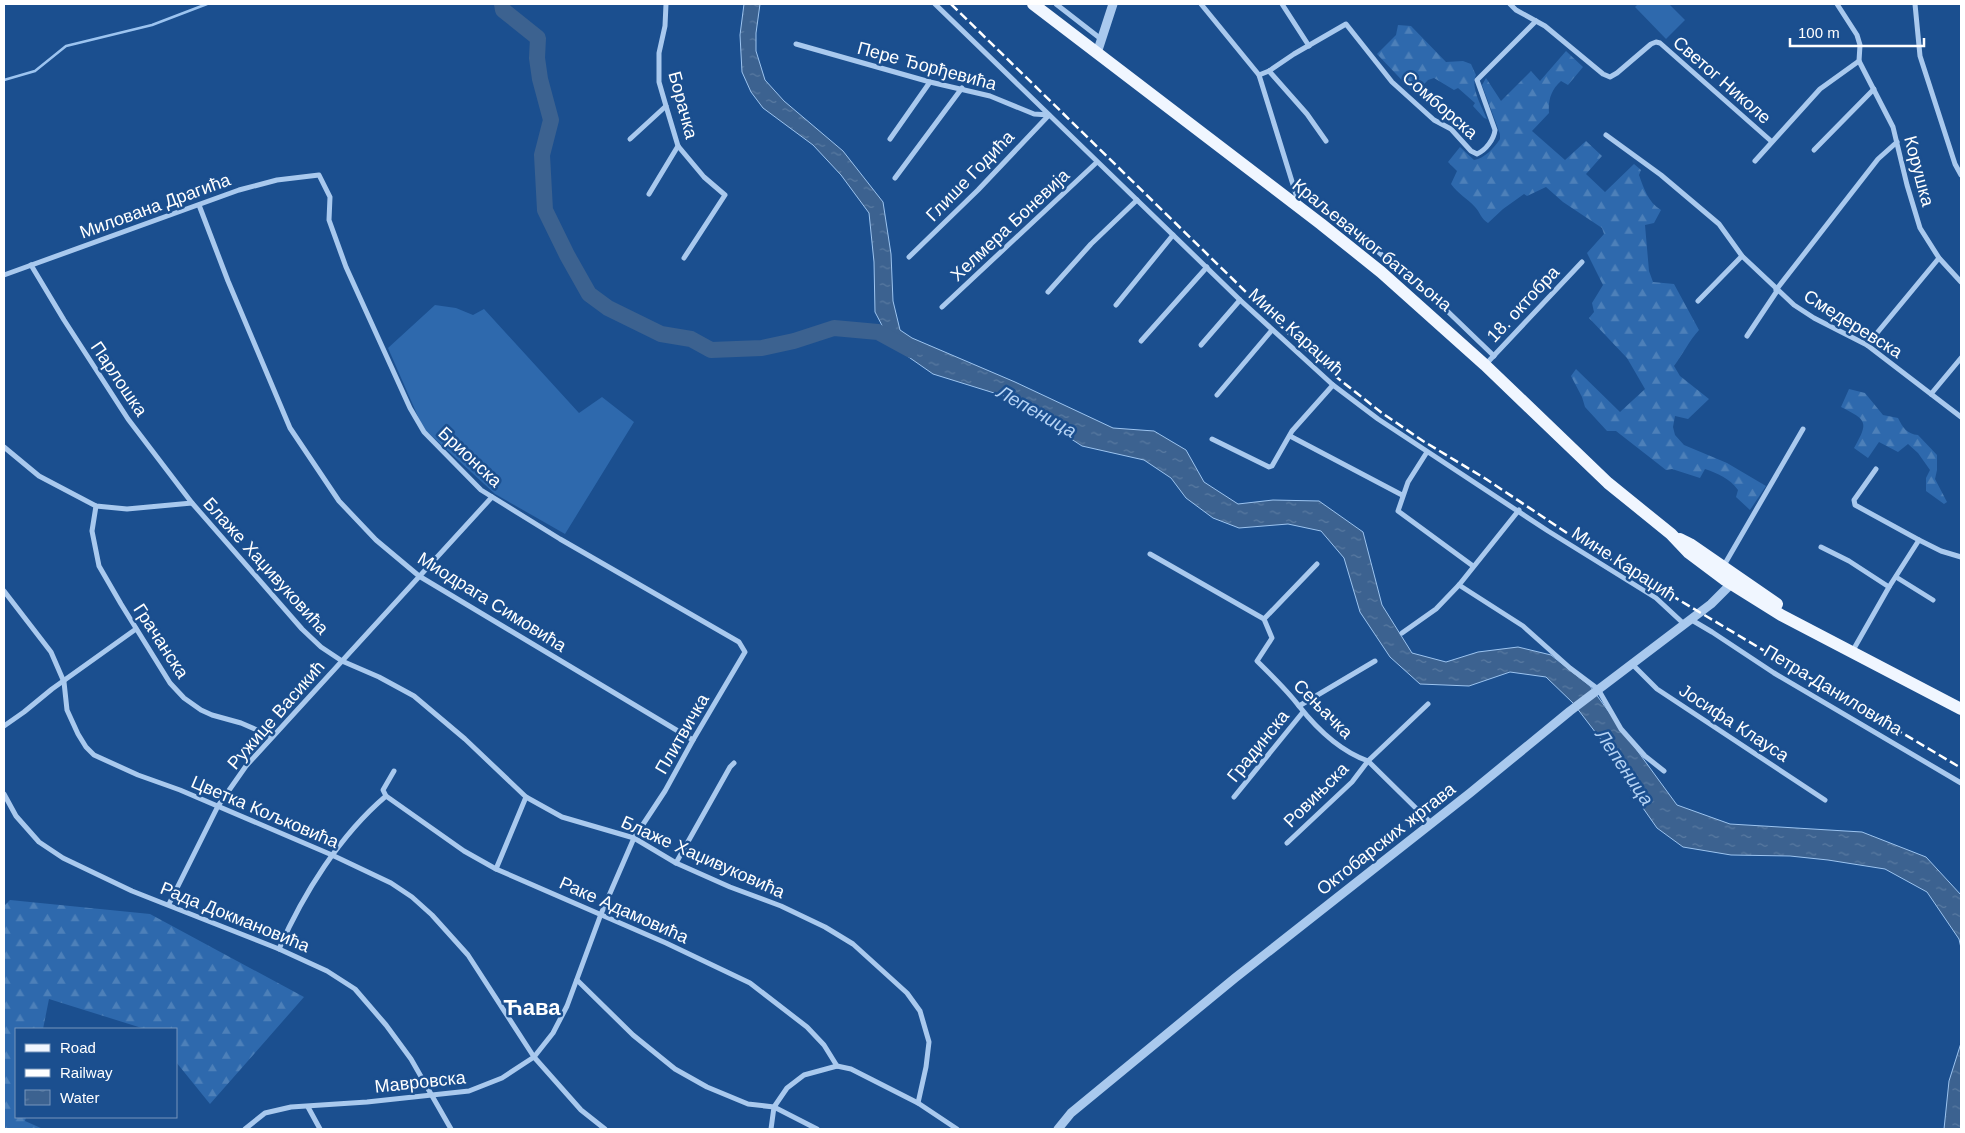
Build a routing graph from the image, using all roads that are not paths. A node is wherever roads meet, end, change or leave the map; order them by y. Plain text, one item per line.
1 (666, 4) edge
2 (935, 4) edge
3 (1033, 4) edge
4 (1056, 4) edge
5 (1113, 4) edge
6 (1201, 4) edge
7 (1282, 4) edge
8 (1510, 4) edge
9 (1837, 4) edge
10 (1915, 4) edge
11 (1536, 21) junction
12 (1101, 40) junction
13 (796, 44) dead end
14 (1309, 46) junction
15 (1097, 53) junction
16 (1860, 61) junction
17 (1269, 71) junction
18 (1258, 75) junction
19 (930, 82) junction
20 (962, 88) junction
21 (1874, 89) junction
22 (666, 106) junction
23 (1049, 115) junction
24 (1606, 136) dead end
25 (630, 139) dead end
26 (890, 139) dead end
27 (1326, 140) dead end
28 (1771, 141) junction
29 (1897, 142) junction
30 (678, 146) junction
31 (1814, 150) dead end
32 (1755, 161) dead end
33 (1096, 162) junction
34 (319, 175) joint
35 (1961, 175) edge
36 (895, 178) dead end
37 (1294, 187) junction
38 (649, 194) dead end
39 (1137, 200) junction
40 (199, 205) junction
41 (1300, 207) junction
42 (1173, 235) junction
43 (1742, 256) junction
44 (909, 257) dead end
45 (684, 258) dead end
46 (1938, 258) junction
47 (1582, 262) dead end
48 (31, 265) junction
49 (1207, 267) junction
50 (4, 275) edge
51 (1961, 282) edge
52 (1777, 290) junction
53 (1048, 292) dead end
54 (1240, 300) junction
55 (1698, 301) dead end
56 (1116, 305) dead end
57 (942, 307) dead end
58 (1272, 330) junction
59 (1747, 336) dead end
60 (1141, 341) dead end
61 (1201, 345) dead end
62 (1867, 345) junction
63 (1961, 358) edge
64 (1490, 360) junction
65 (1332, 385) junction
66 (1931, 394) junction
67 (1217, 395) dead end
68 (1961, 417) edge
69 (1803, 429) dead end
70 (1290, 436) junction
71 (1212, 439) dead end
72 (4, 447) edge
73 (1427, 452) junction
74 (1876, 470) dead end
75 (1402, 495) junction
76 (492, 498) junction
77 (192, 503) junction
78 (96, 506) junction
79 (1519, 510) junction
80 (1671, 534) junction
81 (1919, 540) junction
82 (1821, 547) dead end
83 (1150, 554) dead end
84 (1961, 557) edge
85 (1317, 564) dead end
86 (1473, 566) junction
87 (1723, 567) junction
88 (420, 576) junction
89 (1896, 577) junction
90 (1735, 581) junction
91 (1459, 584) junction
92 (1889, 587) junction
93 (4, 590) edge
94 (1933, 600) dead end
95 (1264, 619) junction
96 (1687, 622) junction
97 (136, 629) junction
98 (1402, 633) dead end
99 (739, 642) joint
100 (1851, 653) junction
101 (342, 661) junction
102 (1375, 661) dead end
103 (1632, 664) junction
104 (64, 682) junction
105 (1595, 692) junction
106 (1428, 704) dead end
107 (1299, 706) junction
108 (1961, 709) edge
109 (1303, 712) junction
110 (4, 726) edge
111 (271, 736) junction
112 (693, 740) junction
113 (1368, 761) junction
114 (734, 762) dead end
115 (394, 771) dead end
116 (1664, 771) dead end
117 (1961, 783) edge
118 (4, 794) edge
119 (386, 796) junction
120 (526, 797) junction
121 (1234, 797) dead end
122 (1825, 800) dead end
123 (218, 806) junction
124 (1432, 824) junction
125 (634, 838) junction
126 (1286, 844) dead end
127 (332, 855) junction
128 (676, 863) junction
129 (496, 869) junction
130 (169, 904) junction
131 (600, 914) junction
132 (279, 949) junction
133 (577, 980) junction
134 (534, 1056) junction
135 (837, 1066) junction
136 (432, 1095) junction
137 (918, 1103) junction
138 (308, 1106) junction
139 (774, 1107) junction
140 (1071, 1113) junction
141 (245, 1129) edge
142 (320, 1129) edge
143 (451, 1129) edge
144 (605, 1129) edge
145 (771, 1129) edge
146 (817, 1129) edge
147 (957, 1129) edge
148 (1050, 1129) edge
149 (1058, 1129) edge

1 - 22 street, Борачка
2 - 23 street, Мине Караџић
3 - 15 main road, Краљевачког батаљона
4 - 12 street
5 - 12 street
6 - 18 street
7 - 14 street
8 - 11 street, Светог Николе
9 - 16 street, Корушка
10 - 35 street
11 - 14 street, Сомборска
11 - 28 street, Светог Николе
12 - 15 street
13 - 19 street, Пере Ђорђевића
14 - 17 street, Сомборска
15 - 41 main road, Краљевачког батаљона
16 - 21 street, Корушка
16 - 28 street
17 - 18 street, Сомборска
17 - 27 street
18 - 37 street
19 - 20 street, Пере Ђорђевића
19 - 26 street
20 - 23 street, Пере Ђорђевића
20 - 36 street
21 - 29 street, Корушка
21 - 31 street
22 - 25 street
22 - 30 street, Борачка
23 - 33 street, Мине Караџић
23 - 44 street, Глише Годића
24 - 43 street, Смедеревска
28 - 32 street
29 - 46 street, Корушка
29 - 52 street
30 - 38 street
30 - 45 street, Борачка
33 - 39 street, Мине Караџић
33 - 57 street, Хелмера Боневија
34 - 40 street, Милована Драгића
34 - 76 street, Брионска
37 - 41 street
37 - 64 street
39 - 42 street, Мине Караџић
39 - 53 street
40 - 48 street, Милована Драгића
40 - 88 street, Миодрага Симовића
41 - 64 main road, Краљевачког батаљона
42 - 49 street, Мине Караџић
42 - 56 street
43 - 52 street, Смедеревска
43 - 55 street
46 - 51 street, Корушка
46 - 62 street
47 - 64 street, 18. октобра
48 - 50 street, Милована Драгића
48 - 77 street, Парлошка
49 - 54 street, Мине Караџић
49 - 60 street
52 - 59 street, Смедеревска
52 - 62 street, Смедеревска
54 - 58 street, Мине Караџић
54 - 61 street
58 - 65 street, Мине Караџић
58 - 67 street
62 - 66 street, Смедеревска
63 - 66 street
64 - 80 main road, Краљевачког батаљона
65 - 70 street
65 - 73 street, Мине Караџић
66 - 68 street, Смедеревска
69 - 87 street
70 - 71 street
70 - 75 street
72 - 78 street, Блаже Хаџивуковића
73 - 75 street
73 - 79 street, Мине Караџић
74 - 81 street
75 - 86 street
76 - 88 street, Ружице Васикић
76 - 99 street, Брионска
77 - 78 street, Блаже Хаџивуковића
77 - 101 street, Блаже Хаџивуковића
78 - 97 street, Грачанска
79 - 86 street
79 - 96 street, Мине Караџић
80 - 87 main road, Краљевачког батаљона
80 - 90 main road, Краљевачког батаљона
81 - 84 street
81 - 89 street
82 - 92 street
83 - 95 street
85 - 95 street
86 - 91 street
87 - 90 main road, Краљевачког батаљона
88 - 101 street, Ружице Васикић
88 - 112 street, Миодрага Симовића
89 - 92 street
89 - 94 street
90 - 96 street, Октобарских жртава
90 - 100 main road, Краљевачког батаљона
91 - 98 street
91 - 105 street
92 - 100 street
93 - 104 street, Цветка Кољковића
95 - 107 street, Сењачка
96 - 103 street, Октобарских жртава
96 - 117 street, Петра Даниловића
97 - 104 street
97 - 111 street, Грачанска
99 - 112 street, Плитвичка
100 - 108 main road, Краљевачког батаљона
101 - 111 street, Ружице Васикић
101 - 120 street, Блаже Хаџивуковића
102 - 107 street, Градинска
103 - 105 street, Октобарских жртава
103 - 122 street, Јосифа Клауса
104 - 110 street
104 - 123 street, Цветка Кољковића
105 - 116 street
105 - 124 street, Октобарских жртава
106 - 113 street, Ровињска
107 - 109 street, Сењачка
109 - 113 street, Сењачка
109 - 121 street, Градинска
111 - 123 street, Ружице Васикић
112 - 125 street, Плитвичка
113 - 124 street, Сењачка
113 - 126 street, Ровињска
114 - 128 street
115 - 119 street
118 - 130 street, Рада Докмановића
119 - 127 street
119 - 129 street, Раке Адамовића
120 - 125 street, Блаже Хаџивуковића
120 - 129 street
123 - 127 street, Цветка Кољковића
123 - 130 street, Ружице Васикић
124 - 140 street, Октобарских жртава
125 - 128 street, Блаже Хаџивуковића
125 - 131 street, Мавровска
127 - 132 street
127 - 134 street, Цветка Кољковића
128 - 137 street, Блаже Хаџивуковића
129 - 131 street, Раке Адамовића
130 - 132 street, Рада Докмановића
131 - 133 street, Мавровска
131 - 135 street, Раке Адамовића
132 - 136 street, Рада Докмановића
133 - 134 street, Мавровска
133 - 139 street
134 - 136 street, Мавровска
134 - 144 street, Цветка Кољковића
135 - 137 street
135 - 139 street
136 - 138 street, Мавровска
136 - 143 street, Рада Докмановића
137 - 147 street
138 - 141 street, Мавровска
138 - 142 street
139 - 145 street
139 - 146 street
140 - 148 street
140 - 149 street, Октобарских жртава

